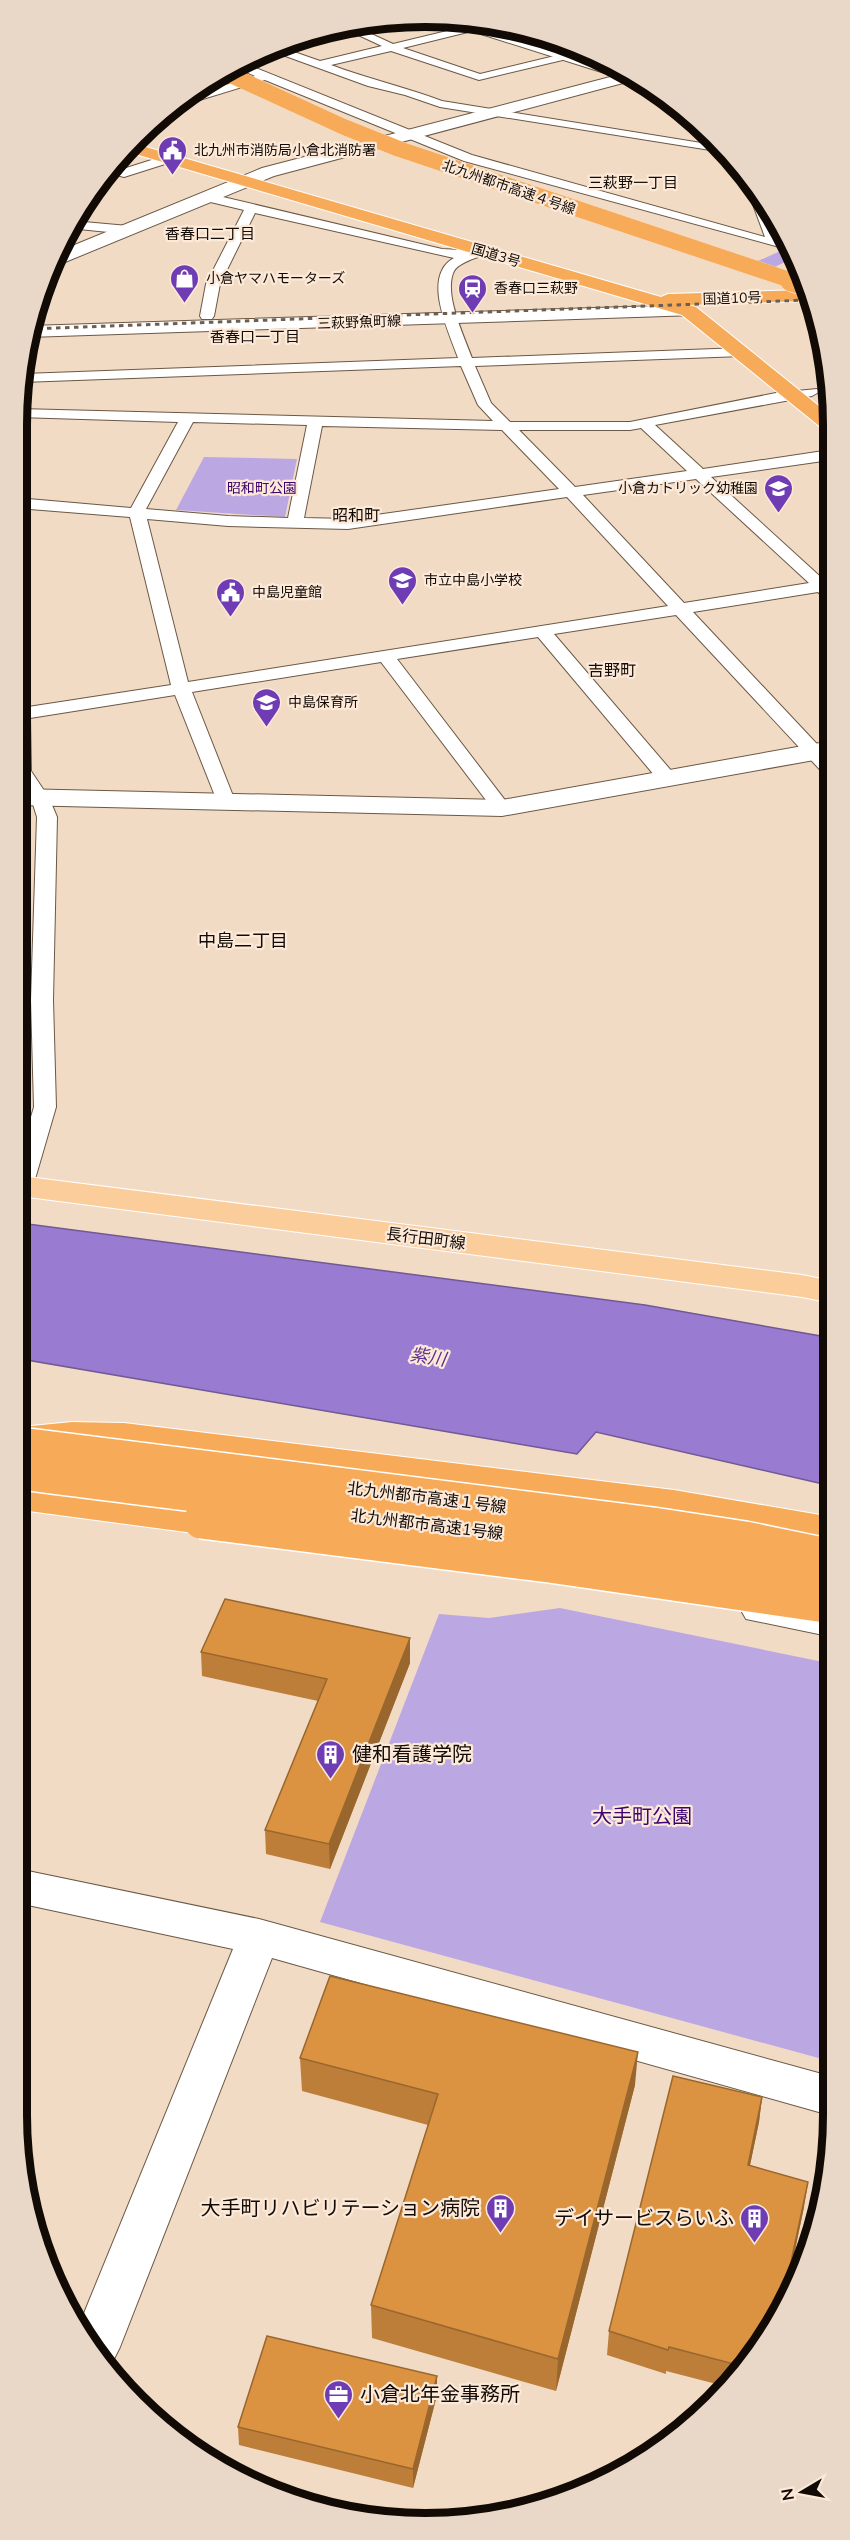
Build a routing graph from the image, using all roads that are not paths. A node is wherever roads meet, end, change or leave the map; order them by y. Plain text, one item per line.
1 (467, 29) edge
2 (360, 32) edge
3 (498, 34) edge
4 (394, 48) junction
5 (285, 52) edge
6 (567, 56) junction
7 (319, 64) junction
8 (597, 66) edge
9 (247, 69) edge
10 (242, 72) edge
11 (233, 76) edge
12 (264, 77) junction
13 (622, 79) edge
14 (201, 96) edge
15 (500, 112) junction
16 (409, 136) junction
17 (143, 145) edge
18 (709, 148) edge
19 (139, 149) edge
20 (174, 157) junction
21 (119, 172) edge
22 (250, 179) junction
23 (206, 197) junction
24 (251, 208) junction
25 (80, 226) edge
26 (128, 230) junction
27 (774, 233) edge
28 (773, 242) junction
29 (779, 244) edge
30 (474, 254) junction
31 (65, 256) edge
32 (793, 273) edge
33 (797, 283) edge
34 (802, 296) edge
35 (657, 300) junction
36 (805, 306) edge
37 (691, 307) junction
38 (452, 313) junction
39 (207, 316) junction
40 (41, 321) edge
41 (38, 333) edge
42 (742, 352) junction
43 (469, 363) junction
44 (30, 378) edge
45 (802, 393) junction
46 (822, 403) edge
47 (27, 413) edge
48 (188, 417) junction
49 (823, 417) edge
50 (315, 421) junction
51 (646, 425) junction
52 (503, 426) junction
53 (823, 456) edge
54 (701, 474) junction
55 (572, 493) junction
56 (27, 504) edge
57 (137, 512) junction
58 (295, 523) junction
59 (823, 585) edge
60 (823, 590) edge
61 (681, 609) junction
62 (542, 631) junction
63 (385, 656) junction
64 (181, 688) junction
65 (27, 708) edge
66 (823, 755) edge
67 (823, 757) edge
68 (667, 778) junction
69 (29, 797) edge
70 (226, 801) junction
71 (502, 808) junction
72 (27, 1165) edge
73 (27, 1188) edge
74 (823, 1290) edge
75 (27, 1438) edge
76 (27, 1439) edge
77 (27, 1446) edge
78 (27, 1464) edge
79 (27, 1474) edge
80 (27, 1498) edge
81 (374, 1504) junction
82 (424, 1510) junction
83 (823, 1528) edge
84 (823, 1555) edge
85 (401, 1558) junction
86 (795, 1562) junction
87 (823, 1567) edge
88 (823, 1582) edge
89 (823, 1605) edge
90 (788, 1617) junction
91 (823, 1625) edge
92 (27, 1888) edge
93 (259, 1937) junction
94 (823, 2094) edge
95 (97, 2341) edge

1 - 4 street
2 - 4 street
3 - 6 street
4 - 6 street
4 - 7 street
5 - 7 street
6 - 8 street
7 - 12 street
7 - 15 street
9 - 12 street
10 - 32 highway, 北九州都市高速４号線
11 - 33 highway, 北九州都市高速４号線, bridge
12 - 14 street
12 - 16 street
13 - 15 street
15 - 16 street
15 - 18 street
16 - 22 street
16 - 28 street
17 - 20 highway, 国道3号
19 - 20 highway, 国道3号
20 - 21 street
20 - 22 highway, 国道3号
22 - 23 street
22 - 30 highway, 国道3号
22 - 37 highway, 国道3号
23 - 24 street
23 - 26 street
24 - 30 street
24 - 39 street
25 - 26 street
26 - 31 street
27 - 28 street
28 - 29 street
30 - 35 highway, 国道3号
30 - 38 street
34 - 37 highway, 国道10号
35 - 37 highway, 国道10号
35 - 38 street, 三萩野魚町線
36 - 37 highway, 国道10号
37 - 38 street, 三萩野魚町線
37 - 42 highway, 国道3号
37 - 45 highway, 国道3号
38 - 39 street, 三萩野魚町線
38 - 41 street, 三萩野魚町線
38 - 43 street
39 - 40 street, 三萩野魚町線
42 - 43 street
42 - 45 highway, 国道3号
43 - 44 street
43 - 52 street
45 - 46 highway, 国道3号
45 - 49 highway, 国道3号
45 - 51 street
47 - 48 street
48 - 50 street
48 - 57 street
50 - 52 street
50 - 58 street
51 - 52 street
51 - 54 street
52 - 55 street
53 - 54 street
54 - 55 street
54 - 59 street
55 - 58 street
55 - 61 street
56 - 57 street
57 - 58 street
57 - 64 street
60 - 61 street
61 - 62 street
61 - 66 street
62 - 63 street
62 - 68 street
63 - 64 street
63 - 71 street
64 - 65 street
64 - 70 street
67 - 68 street
68 - 71 street
69 - 70 street
69 - 72 street
70 - 71 street
73 - 74 main road, 長行田町線
75 - 83 highway
76 - 82 street
77 - 84 highway, 北九州都市高速１号線, bridge
78 - 81 street
79 - 88 highway, 北九州都市高速1号線, bridge
80 - 89 highway, bridge
81 - 82 street
81 - 85 street
82 - 85 street
82 - 86 street
85 - 90 street
86 - 87 street
86 - 90 street
90 - 91 street
92 - 93 street
93 - 94 street
93 - 95 street

